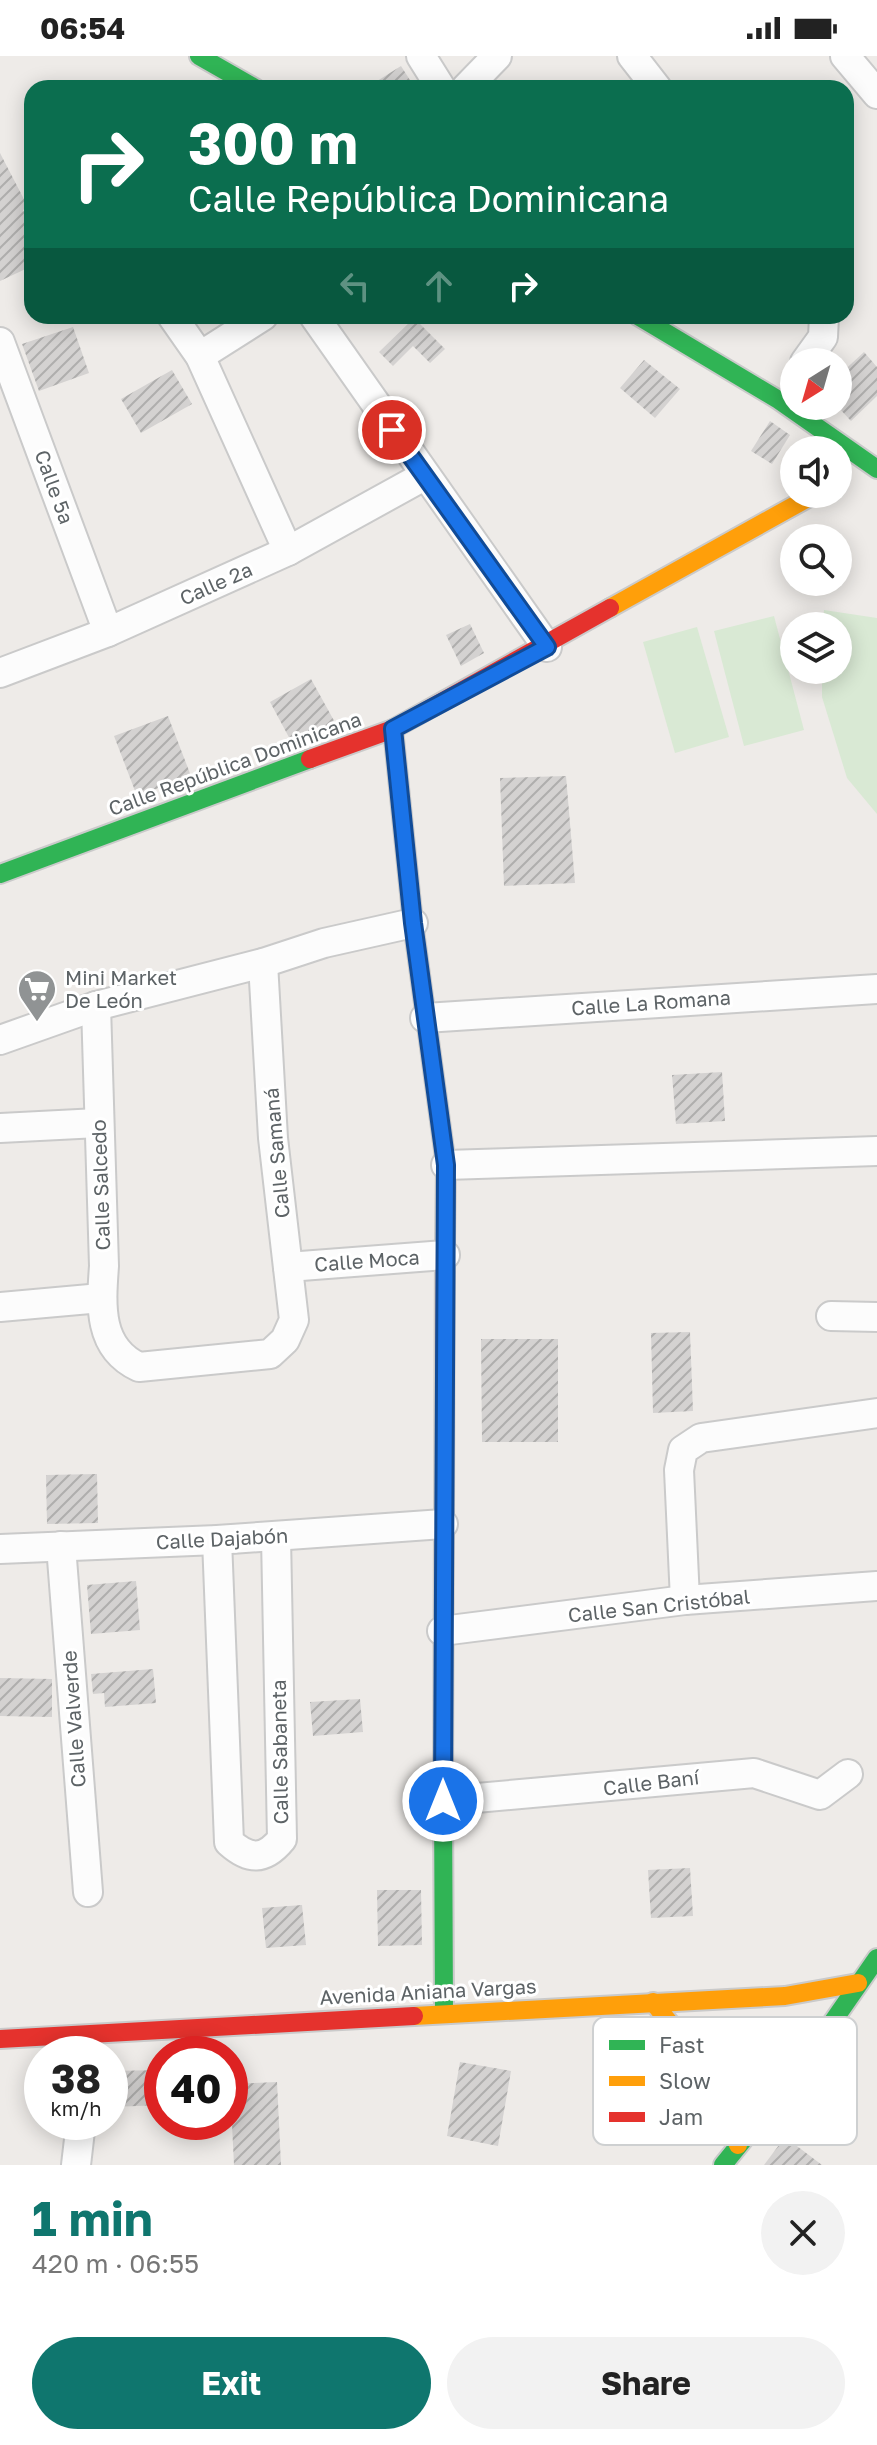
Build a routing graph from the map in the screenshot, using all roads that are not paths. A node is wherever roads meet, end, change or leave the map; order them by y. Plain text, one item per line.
1 (199, 56) edge
2 (421, 56) edge
3 (497, 56) edge
4 (632, 56) edge
5 (845, 56) edge
6 (241, 80) edge
7 (436, 80) edge
8 (474, 80) edge
9 (651, 80) edge
10 (877, 94) edge
11 (178, 324) edge
12 (250, 324) edge
13 (320, 324) edge
14 (651, 324) edge
15 (824, 324) edge
16 (0, 342) edge
17 (815, 348) edge
18 (200, 356) junction
19 (780, 395) edge
20 (777, 399) junction
21 (873, 466) edge
22 (852, 474) edge
23 (424, 476) junction
24 (790, 508) edge
25 (288, 551) junction
26 (108, 632) junction
27 (547, 647) junction
28 (0, 673) edge
29 (393, 729) junction
30 (1, 870) edge
31 (413, 923) junction
32 (263, 963) junction
33 (877, 989) edge
34 (96, 1006) junction
35 (425, 1018) junction
36 (0, 1040) edge
37 (98, 1123) junction
38 (0, 1128) edge
39 (877, 1151) edge
40 (446, 1165) junction
41 (445, 1255) junction
42 (288, 1267) junction
43 (101, 1298) junction
44 (0, 1307) edge
45 (831, 1316) dead end
46 (877, 1317) edge
47 (121, 1359) joint
48 (877, 1413) edge
49 (443, 1524) junction
50 (276, 1537) junction
51 (217, 1540) junction
52 (61, 1546) junction
53 (0, 1549) edge
54 (877, 1586) edge
55 (685, 1600) junction
56 (442, 1631) junction
57 (848, 1774) dead end
58 (443, 1801) junction
59 (88, 1892) dead end
60 (877, 1958) edge
61 (858, 1983) junction
62 (653, 2002) junction
63 (444, 2014) junction
64 (665, 2017) edge
65 (835, 2017) edge
66 (0, 2039) edge
67 (24, 2040) edge
68 (128, 2041) edge
69 (79, 2140) edge
70 (738, 2145) edge
71 (76, 2165) edge
72 (723, 2165) edge

1 - 6 street
2 - 7 street
3 - 8 street
4 - 9 street
5 - 10 street
11 - 18 street
12 - 18 street
13 - 23 street
14 - 20 street
15 - 17 street
16 - 26 street, Calle 5ª
18 - 25 street
19 - 20 street
20 - 21 street
21 - 22 street
23 - 25 street, Calle 2ª
23 - 27 street
24 - 27 street, Calle República Dominicana
25 - 26 street, Calle 2ª
26 - 28 street, Calle 2ª
27 - 29 street, Calle República Dominicana
29 - 30 street, Calle República Dominicana
29 - 31 street
31 - 32 street
31 - 35 street
32 - 34 street
32 - 42 street, Calle Samaná
33 - 35 street, Calle La Romana
34 - 36 street
34 - 37 street, Calle Salcedo
35 - 40 street
37 - 38 street
37 - 43 street, Calle Salcedo
39 - 40 street
40 - 41 street
41 - 42 street, Calle Moca
41 - 49 street
42 - 47 street, Calle Samaná
43 - 44 street
43 - 47 street, Calle Salcedo
45 - 46 street
48 - 55 street
49 - 50 street, Calle Dajabón
49 - 56 street
50 - 51 street, Calle Dajabón
50 - 51 street, Calle Sabaneta
51 - 52 street, Calle Dajabón
52 - 53 street, Calle Dajabón
52 - 59 street, Calle Valverde
54 - 55 street, Calle San Cristóbal
55 - 56 street, Calle San Cristóbal
56 - 58 street
57 - 58 street, Calle Baní
58 - 63 street
60 - 61 street
61 - 62 street, Avenida Aniana Vargas
61 - 65 street
62 - 63 street, Avenida Aniana Vargas
62 - 64 street
63 - 68 street, Avenida Aniana Vargas
66 - 67 street, Avenida Aniana Vargas
69 - 71 street
70 - 72 street

